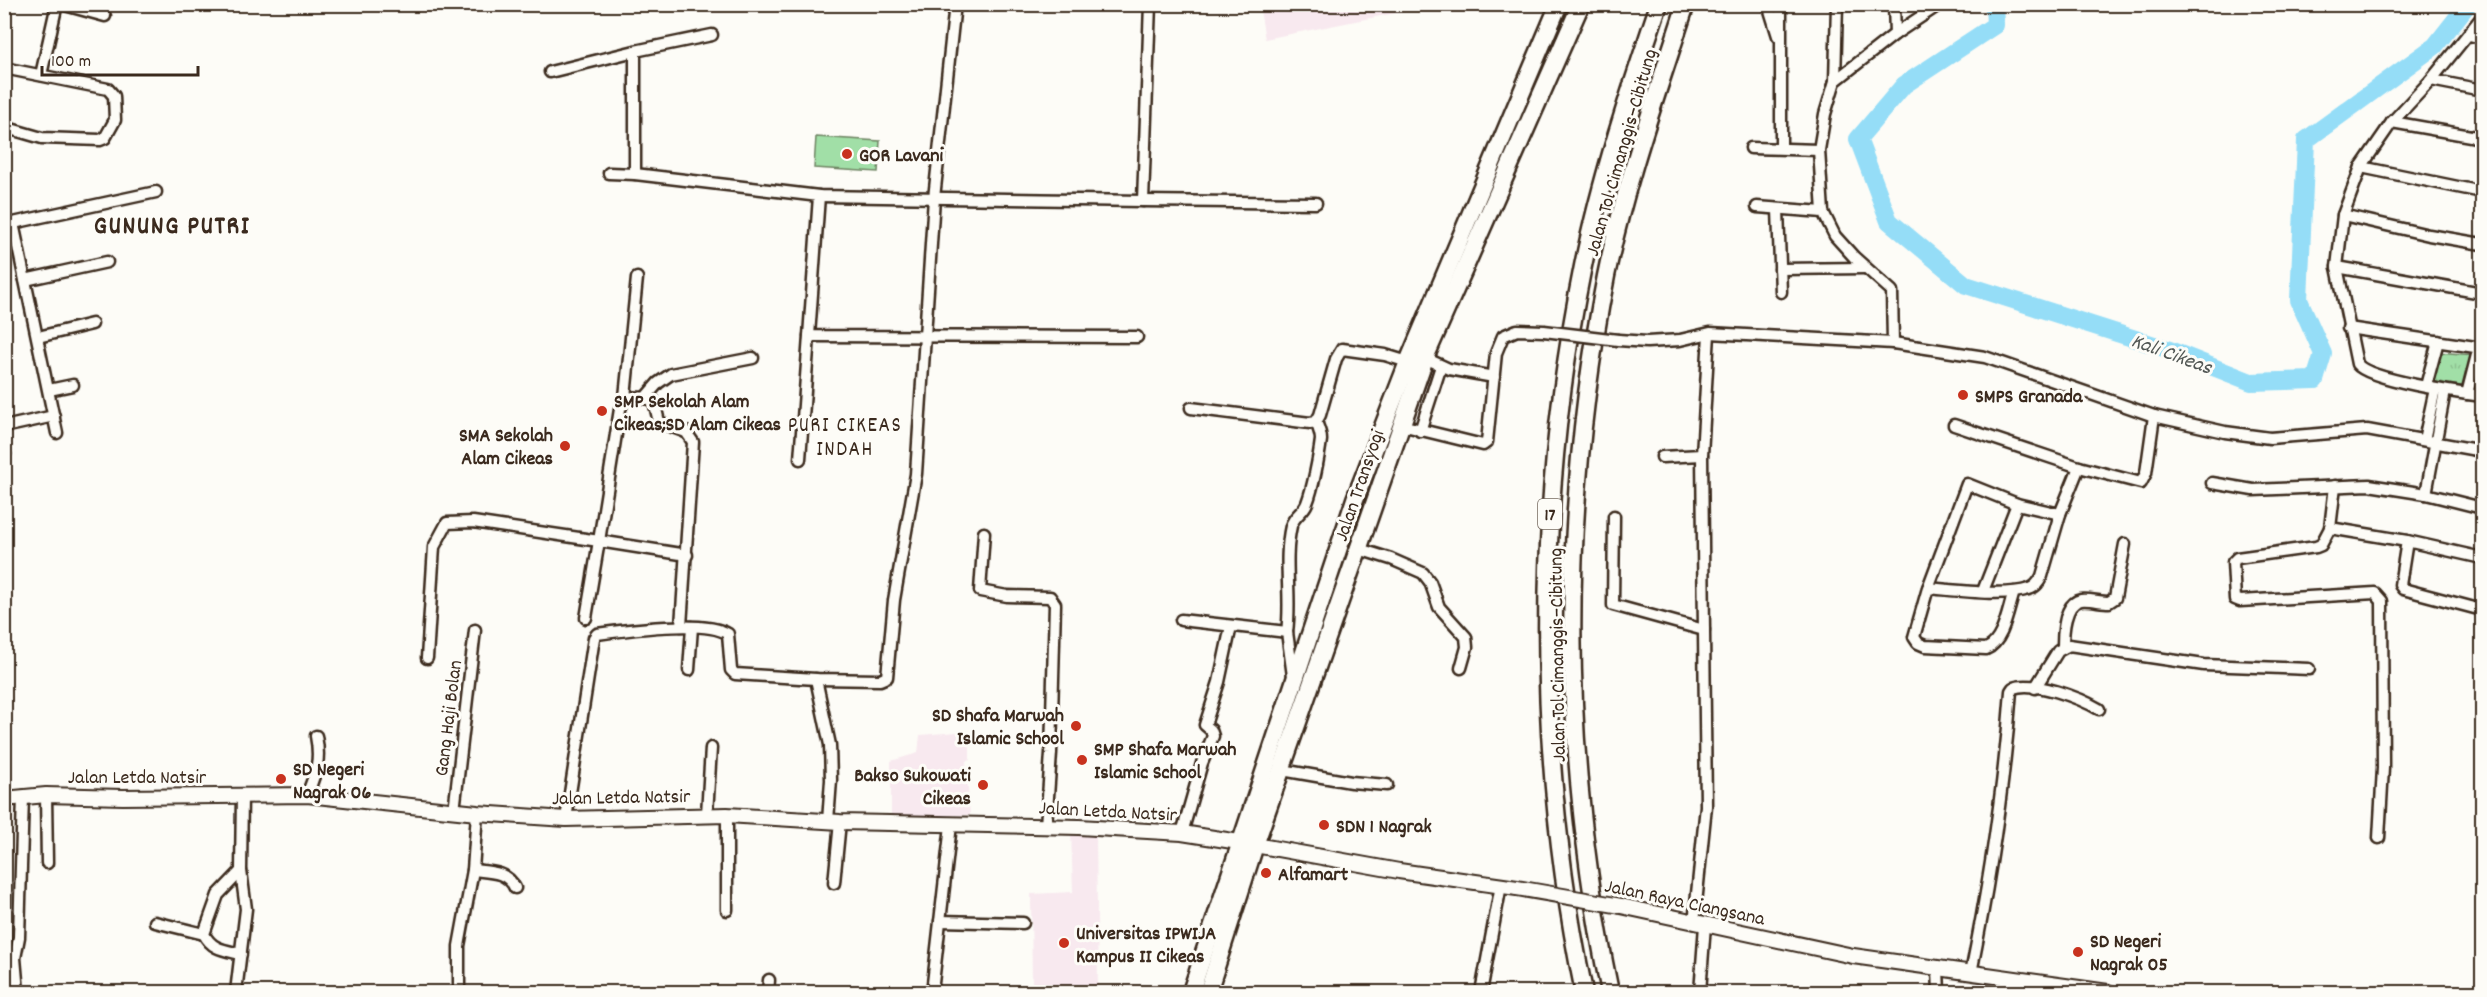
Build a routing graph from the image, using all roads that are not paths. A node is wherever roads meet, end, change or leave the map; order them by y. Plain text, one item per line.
1 (59, 4) edge
2 (955, 4) edge
3 (1150, 4) edge
4 (1559, 4) edge
5 (1581, 4) edge
6 (1659, 4) edge
7 (1686, 4) edge
8 (1768, 4) edge
9 (1781, 4) edge
10 (1837, 4) edge
11 (1894, 4) edge
12 (1940, 4) edge
13 (105, 16) dead end
14 (2482, 17) edge
15 (1895, 34) junction
16 (2469, 35) junction
17 (711, 36) dead end
18 (2482, 38) edge
19 (1781, 45) junction
20 (635, 51) junction
21 (4, 68) edge
22 (550, 72) dead end
23 (41, 75) junction
24 (2431, 80) junction
25 (1835, 81) junction
26 (2482, 90) edge
27 (2392, 122) junction
28 (4, 127) edge
29 (2482, 138) edge
30 (1751, 148) dead end
31 (1781, 148) junction
32 (1819, 150) junction
33 (2361, 167) junction
34 (609, 173) dead end
35 (635, 174) junction
36 (156, 192) dead end
37 (2482, 192) edge
38 (819, 196) junction
39 (934, 198) junction
40 (1143, 201) junction
41 (1316, 203) dead end
42 (1757, 207) dead end
43 (1778, 209) junction
44 (1823, 212) junction
45 (2343, 216) junction
46 (9, 224) edge
47 (2482, 244) edge
48 (107, 262) dead end
49 (2337, 267) junction
50 (1864, 268) junction
51 (1780, 270) junction
52 (637, 278) dead end
53 (25, 280) junction
54 (1781, 292) dead end
55 (2482, 293) edge
56 (92, 324) dead end
57 (2348, 328) junction
58 (1709, 334) junction
59 (926, 335) junction
60 (809, 336) junction
61 (38, 337) junction
62 (1137, 337) dead end
63 (2438, 341) junction
64 (1893, 343) junction
65 (2481, 348) edge
66 (753, 358) dead end
67 (1408, 362) junction
68 (1433, 362) junction
69 (1494, 377) junction
70 (73, 385) dead end
71 (2435, 388) junction
72 (49, 390) junction
73 (2467, 394) junction
74 (2482, 396) edge
75 (625, 397) junction
76 (645, 398) junction
77 (1191, 408) dead end
78 (54, 416) junction
79 (2154, 416) junction
80 (1316, 422) junction
81 (1401, 425) junction
82 (1954, 425) dead end
83 (4, 427) edge
84 (1420, 431) junction
85 (57, 433) dead end
86 (2429, 441) junction
87 (2482, 451) edge
88 (1702, 455) junction
89 (1662, 457) dead end
90 (800, 459) dead end
91 (2079, 466) junction
92 (2212, 483) dead end
93 (2335, 486) junction
94 (2426, 494) junction
95 (1356, 499) junction
96 (1373, 504) junction
97 (2017, 504) junction
98 (2482, 508) edge
99 (2060, 514) junction
100 (1614, 516) dead end
101 (2330, 528) junction
102 (984, 533) dead end
103 (599, 541) junction
104 (2408, 541) junction
105 (2125, 544) dead end
106 (1359, 549) junction
107 (687, 555) junction
108 (2482, 558) edge
109 (1928, 588) junction
110 (1983, 591) junction
111 (2014, 592) junction
112 (2482, 610) edge
113 (586, 618) dead end
114 (1181, 620) dead end
115 (686, 626) junction
116 (1231, 626) junction
117 (475, 630) dead end
118 (1704, 630) junction
119 (1287, 632) junction
120 (2063, 646) junction
121 (427, 658) dead end
122 (1461, 668) dead end
123 (2309, 669) dead end
124 (689, 670) dead end
125 (816, 679) junction
126 (1293, 682) junction
127 (2035, 688) junction
128 (2099, 709) dead end
129 (316, 736) dead end
130 (711, 748) dead end
131 (1282, 770) junction
132 (1388, 785) dead end
133 (46, 795) junction
134 (242, 795) junction
135 (307, 795) junction
136 (23, 796) junction
137 (4, 799) edge
138 (454, 811) junction
139 (477, 813) junction
140 (707, 814) junction
141 (727, 815) junction
142 (566, 819) junction
143 (834, 821) junction
144 (951, 825) junction
145 (1046, 826) junction
146 (1182, 833) junction
147 (2379, 838) dead end
148 (1247, 843) junction
149 (47, 863) dead end
150 (473, 870) junction
151 (241, 871) junction
152 (834, 883) dead end
153 (1501, 885) junction
154 (515, 888) dead end
155 (727, 909) dead end
156 (940, 921) junction
157 (155, 922) dead end
158 (1023, 923) dead end
159 (1699, 924) junction
160 (204, 933) junction
161 (242, 954) junction
162 (1938, 969) junction
163 (1971, 973) junction
164 (769, 980) dead end
165 (2008, 986) edge
166 (18, 993) edge
167 (236, 993) edge
168 (459, 993) edge
169 (768, 993) edge
170 (932, 993) edge
171 (1191, 993) edge
172 (1208, 993) edge
173 (1481, 993) edge
174 (1584, 993) edge
175 (1610, 993) edge
176 (1700, 993) edge
177 (1939, 993) edge
178 (2108, 993) edge

1 - 13 street
1 - 23 street
2 - 39 street
3 - 40 street
4 - 67 highway, Jalan Transyogi
5 - 68 highway, Jalan Transyogi
6 - 174 highway, Jalan Tol Cimanggis–Cibitung / 17
7 - 175 highway, Jalan Tol Cimanggis–Cibitung / 17
8 - 19 street
9 - 19 street
10 - 25 street
11 - 15 street
12 - 15 street
14 - 16 street
15 - 25 street
16 - 18 street
16 - 24 street
17 - 20 street
19 - 31 street
20 - 22 street
20 - 35 street
21 - 23 street
23 - 28 street
24 - 26 street
24 - 27 street
25 - 32 street
27 - 29 street
27 - 33 street
30 - 31 street
31 - 32 street
32 - 44 street
33 - 37 street
33 - 45 street
34 - 35 street
35 - 38 street
36 - 46 street
38 - 39 street
38 - 60 street
39 - 40 street
39 - 59 street
40 - 41 street
42 - 43 street
43 - 44 street
43 - 51 street
44 - 50 street
45 - 47 street
45 - 49 street
46 - 53 street
48 - 53 street
49 - 55 street
49 - 57 street
50 - 51 street
50 - 64 street
51 - 54 street
52 - 75 street
53 - 61 street
56 - 61 street
57 - 63 street
57 - 71 street
58 - 64 street
58 - 69 street, bridge
58 - 88 street
59 - 60 street
59 - 62 street
59 - 125 street
60 - 90 street
61 - 72 street
63 - 65 street
63 - 71 street
64 - 79 street
65 - 73 street
66 - 76 street
67 - 80 street
67 - 95 highway, Jalan Transyogi
68 - 69 street
68 - 81 highway, Jalan Transyogi
68 - 84 street
69 - 84 street
70 - 72 street
71 - 73 street
71 - 86 street
72 - 78 street
73 - 74 street
75 - 76 street
75 - 103 street
76 - 107 street
77 - 80 street
78 - 83 street
78 - 85 street
79 - 86 street
79 - 91 street
80 - 119 street
81 - 84 street
81 - 96 highway, Jalan Transyogi
82 - 91 street
86 - 87 street
86 - 94 street
88 - 89 street
88 - 118 street
91 - 99 street
92 - 93 street
93 - 94 street
93 - 101 street
94 - 98 street
95 - 96 highway
95 - 126 highway, Jalan Transyogi
96 - 106 highway, Jalan Transyogi
97 - 99 street
97 - 109 street
97 - 110 street
99 - 111 street
100 - 118 street
101 - 104 street
101 - 147 street
102 - 145 street
103 - 107 street
103 - 113 street
103 - 121 street
104 - 108 street
104 - 112 street
105 - 120 street
106 - 122 street
106 - 131 highway, Jalan Transyogi
107 - 115 street
109 - 110 street
109 - 111 street
110 - 111 street
114 - 116 street
115 - 124 street
115 - 125 street
115 - 142 street
116 - 119 street
116 - 146 street
117 - 138 street, Gang Haji Bolan
118 - 159 street
119 - 126 street
120 - 123 street
120 - 127 street
125 - 143 street
126 - 148 highway, Jalan Transyogi
127 - 128 street
127 - 163 street
129 - 135 street
130 - 140 street
131 - 132 street
131 - 148 highway, Jalan Transyogi
133 - 134 main road, Jalan Letda Natsir
133 - 136 main road, Jalan Letda Natsir
133 - 149 street
134 - 135 main road, Jalan Letda Natsir
134 - 151 street
135 - 138 main road, Jalan Letda Natsir
136 - 137 main road, Jalan Letda Natsir
136 - 166 street
138 - 139 main road, Jalan Letda Natsir
139 - 142 main road, Jalan Letda Natsir
139 - 150 street
140 - 141 main road, Jalan Letda Natsir
140 - 142 main road, Jalan Letda Natsir
141 - 143 main road, Jalan Letda Natsir
141 - 155 street
143 - 144 main road, Jalan Letda Natsir
143 - 152 street
144 - 145 main road, Jalan Letda Natsir
144 - 156 street
145 - 146 main road, Jalan Letda Natsir
146 - 148 main road, Jalan Letda Natsir
148 - 153 main road, Jalan Raya Ciangsana
148 - 171 highway, Jalan Transyogi
148 - 172 highway, Jalan Transyogi
150 - 154 street
150 - 168 street
151 - 160 street
151 - 161 street
153 - 159 main road, Jalan Raya Ciangsana, bridge
153 - 173 street
156 - 158 street
156 - 170 street
157 - 160 street
159 - 162 main road, Jalan Raya Ciangsana
159 - 176 street
160 - 161 street
161 - 167 street
162 - 163 main road, Jalan Raya Ciangsana
162 - 177 street
163 - 165 main road, Jalan Raya Ciangsana
164 - 169 street
165 - 178 main road, Jalan Raya Ciangsana

